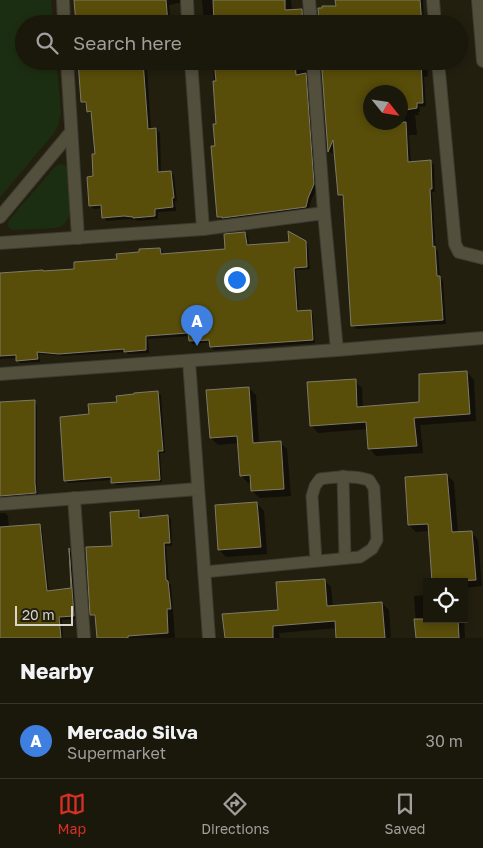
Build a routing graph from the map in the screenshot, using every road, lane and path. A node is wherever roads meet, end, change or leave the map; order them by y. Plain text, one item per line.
1 (63, 0) edge
2 (187, 0) edge
3 (309, 0) edge
4 (433, 0) edge
5 (478, 0) edge
6 (64, 15) edge
7 (188, 15) edge
8 (310, 15) edge
9 (434, 15) edge
10 (483, 61) edge
11 (68, 70) edge
12 (192, 70) edge
13 (314, 70) edge
14 (439, 70) edge
15 (71, 132) junction
16 (324, 213) junction
17 (0, 217) edge
18 (203, 229) junction
19 (78, 238) junction
20 (0, 243) edge
21 (483, 258) edge
22 (483, 338) edge
23 (337, 350) junction
24 (189, 361) junction
25 (0, 374) edge
26 (343, 476) junction
27 (198, 489) junction
28 (74, 498) junction
29 (0, 504) edge
30 (345, 558) junction
31 (316, 561) junction
32 (204, 572) junction
33 (84, 638) edge
34 (209, 638) edge

1 - 6 street
2 - 7 street
3 - 8 street
4 - 9 street
5 - 10 street
11 - 15 street
12 - 18 street
13 - 16 street
14 - 21 street
15 - 17 street
15 - 19 street
16 - 18 street
16 - 23 street
18 - 19 street
19 - 20 street
22 - 23 street
23 - 24 street
24 - 25 street
24 - 27 street
26 - 30 lane
26 - 30 lane
26 - 31 lane
27 - 28 street
27 - 32 street
28 - 29 street
28 - 33 street
30 - 31 lane
31 - 32 lane
32 - 34 street

